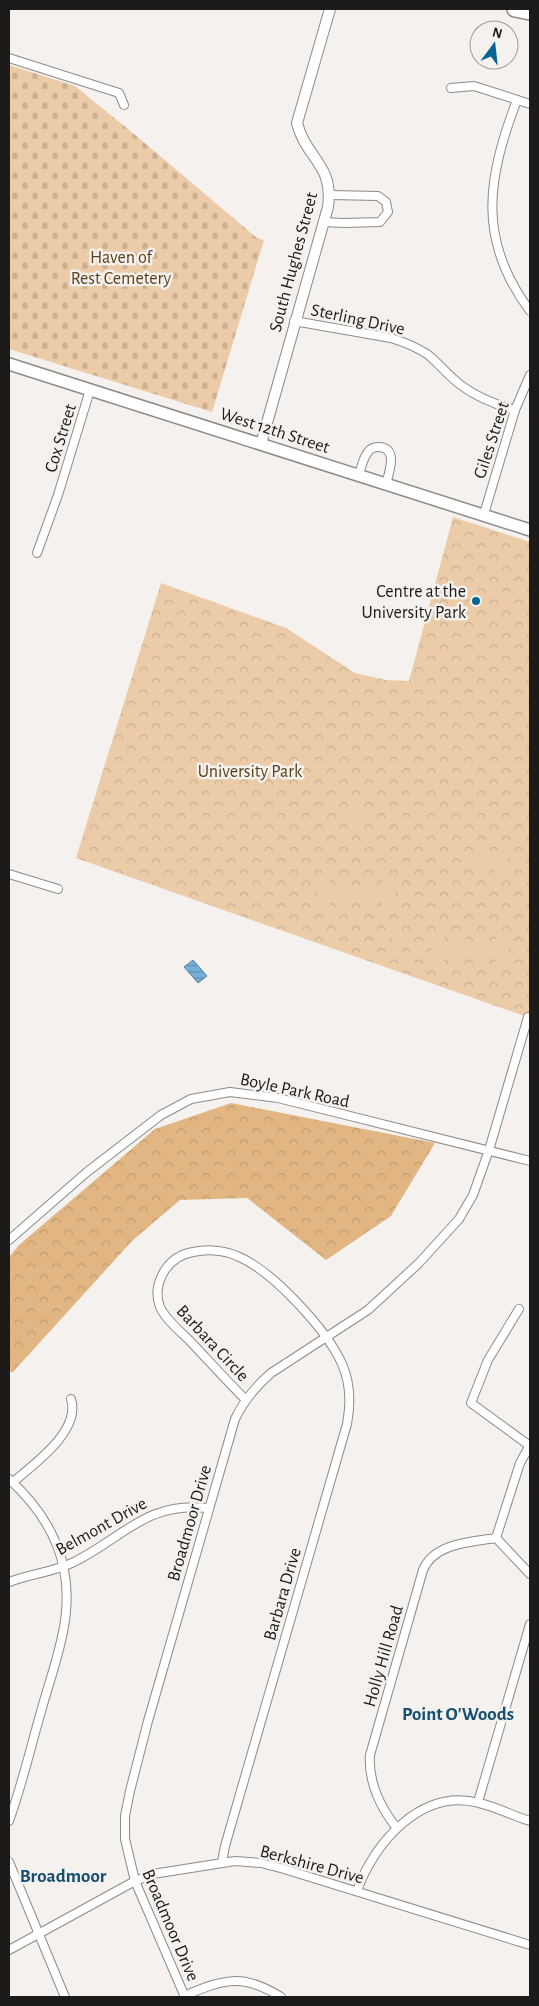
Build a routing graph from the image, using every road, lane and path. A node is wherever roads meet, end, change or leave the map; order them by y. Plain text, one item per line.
1 (330, 9) edge
2 (516, 9) edge
3 (530, 12) edge
4 (9, 58) edge
5 (451, 88) dead end
6 (518, 100) junction
7 (530, 104) edge
8 (124, 105) dead end
9 (330, 195) junction
10 (324, 222) junction
11 (530, 311) edge
12 (294, 322) junction
13 (9, 364) edge
14 (530, 376) edge
15 (90, 390) junction
16 (515, 410) junction
17 (261, 444) junction
18 (359, 475) junction
19 (386, 484) junction
20 (484, 514) junction
21 (530, 530) edge
22 (37, 553) dead end
23 (9, 874) edge
24 (58, 889) dead end
25 (528, 1017) dead end
26 (489, 1150) junction
27 (530, 1161) edge
28 (9, 1240) edge
29 (519, 1309) dead end
30 (326, 1337) junction
31 (71, 1399) dead end
32 (245, 1399) junction
33 (530, 1445) edge
34 (11, 1481) edge
35 (208, 1508) junction
36 (496, 1538) junction
37 (63, 1565) junction
38 (530, 1574) edge
39 (9, 1582) edge
40 (530, 1624) edge
41 (478, 1802) junction
42 (9, 1821) edge
43 (530, 1821) edge
44 (396, 1827) junction
45 (9, 1862) edge
46 (222, 1862) junction
47 (135, 1881) junction
48 (357, 1891) junction
49 (40, 1933) junction
50 (530, 1944) edge
51 (9, 1950) edge
52 (65, 1997) edge
53 (185, 1997) edge
54 (282, 1997) edge

1 - 9 street, South Hughes Street
2 - 3 highway
4 - 8 street
5 - 6 street
6 - 7 street
6 - 11 street
9 - 10 street, South Hughes Street
9 - 10 street
10 - 12 street, South Hughes Street
12 - 16 street, Sterling Drive
12 - 17 street, South Hughes Street
13 - 15 main road, West 12th Street
14 - 16 street, Giles Street
15 - 17 main road, West 12th Street
15 - 22 street, Cox Street
16 - 20 street, Giles Street
17 - 18 main road, West 12th Street
18 - 19 main road, West 12th Street
18 - 19 street
19 - 20 main road, West 12th Street
20 - 21 main road, West 12th Street
23 - 24 street
25 - 26 street, Broadmoor Drive
26 - 27 street, Boyle Park Road
26 - 28 street, Boyle Park Road
26 - 30 street, Broadmoor Drive
29 - 33 street
30 - 32 street, Broadmoor Drive
30 - 32 street, Barbara Circle
30 - 46 street, Barbara Drive
31 - 34 street
32 - 35 street, Broadmoor Drive
33 - 36 street
34 - 37 street
35 - 37 street, Belmont Drive
35 - 47 street, Broadmoor Drive
36 - 38 street
36 - 44 street, Holly Hill Road
37 - 39 street, Belmont Drive
37 - 42 street
40 - 41 street
41 - 43 street
41 - 44 street
44 - 48 street
45 - 49 street
46 - 47 street, Berkshire Drive
46 - 48 street, Berkshire Drive
47 - 49 street, Berkshire Drive
47 - 53 street, Broadmoor Drive
48 - 50 street, Berkshire Drive
49 - 51 street, Berkshire Drive
49 - 52 street
53 - 54 street

